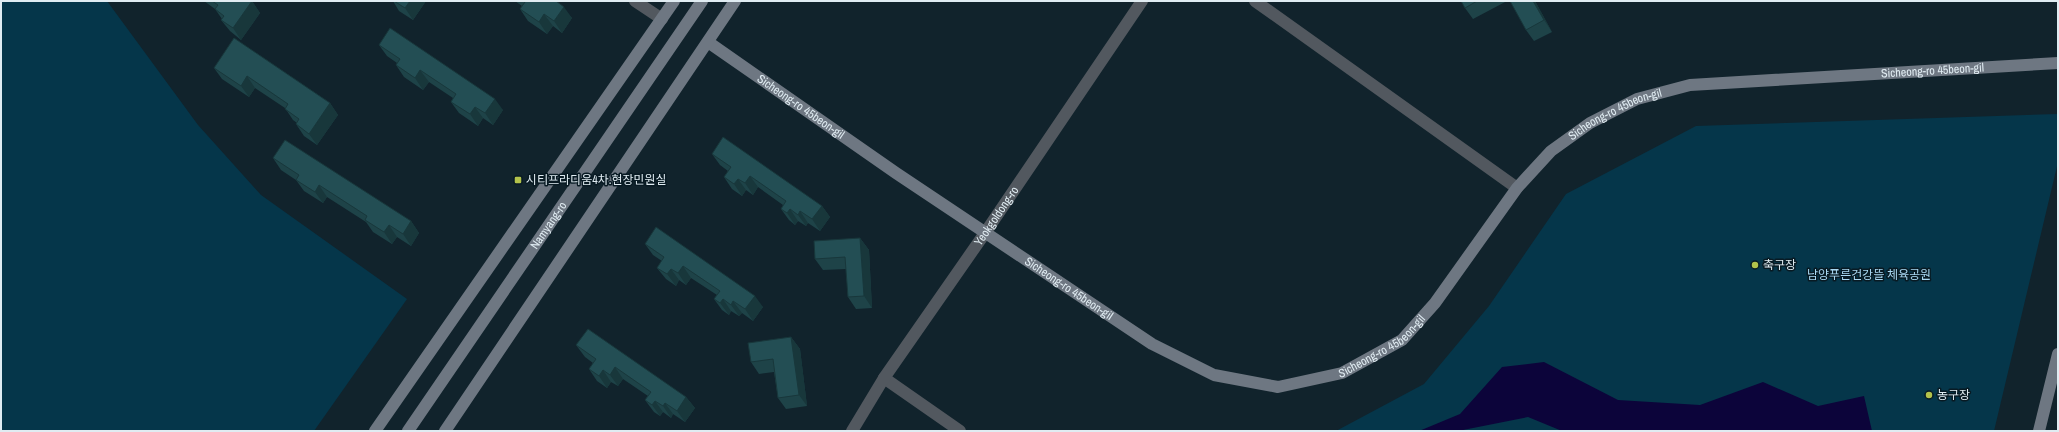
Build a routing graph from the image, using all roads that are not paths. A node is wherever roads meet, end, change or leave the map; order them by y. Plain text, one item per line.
1 (635, 1) edge
2 (674, 1) edge
3 (702, 1) edge
4 (735, 1) edge
5 (1142, 1) edge
6 (1256, 1) edge
7 (662, 19) junction
8 (708, 42) junction
9 (2058, 63) edge
10 (1517, 188) junction
11 (985, 233) junction
12 (2058, 354) edge
13 (884, 378) junction
14 (375, 431) edge
15 (408, 431) edge
16 (445, 431) edge
17 (852, 431) edge
18 (960, 431) edge
19 (2039, 431) edge

1 - 7 street
2 - 7 street
3 - 15 street, Namyang-ro
4 - 8 street
5 - 11 street, Yeokgoldong-ro
6 - 10 street
7 - 14 street
8 - 11 street, Sicheong-ro 45beon-gil
8 - 16 street
9 - 10 street, Sicheong-ro 45beon-gil
10 - 11 street, Sicheong-ro 45beon-gil
11 - 13 street, Yeokgoldong-ro
12 - 19 street
13 - 17 street, Yeokgoldong-ro
13 - 18 street

